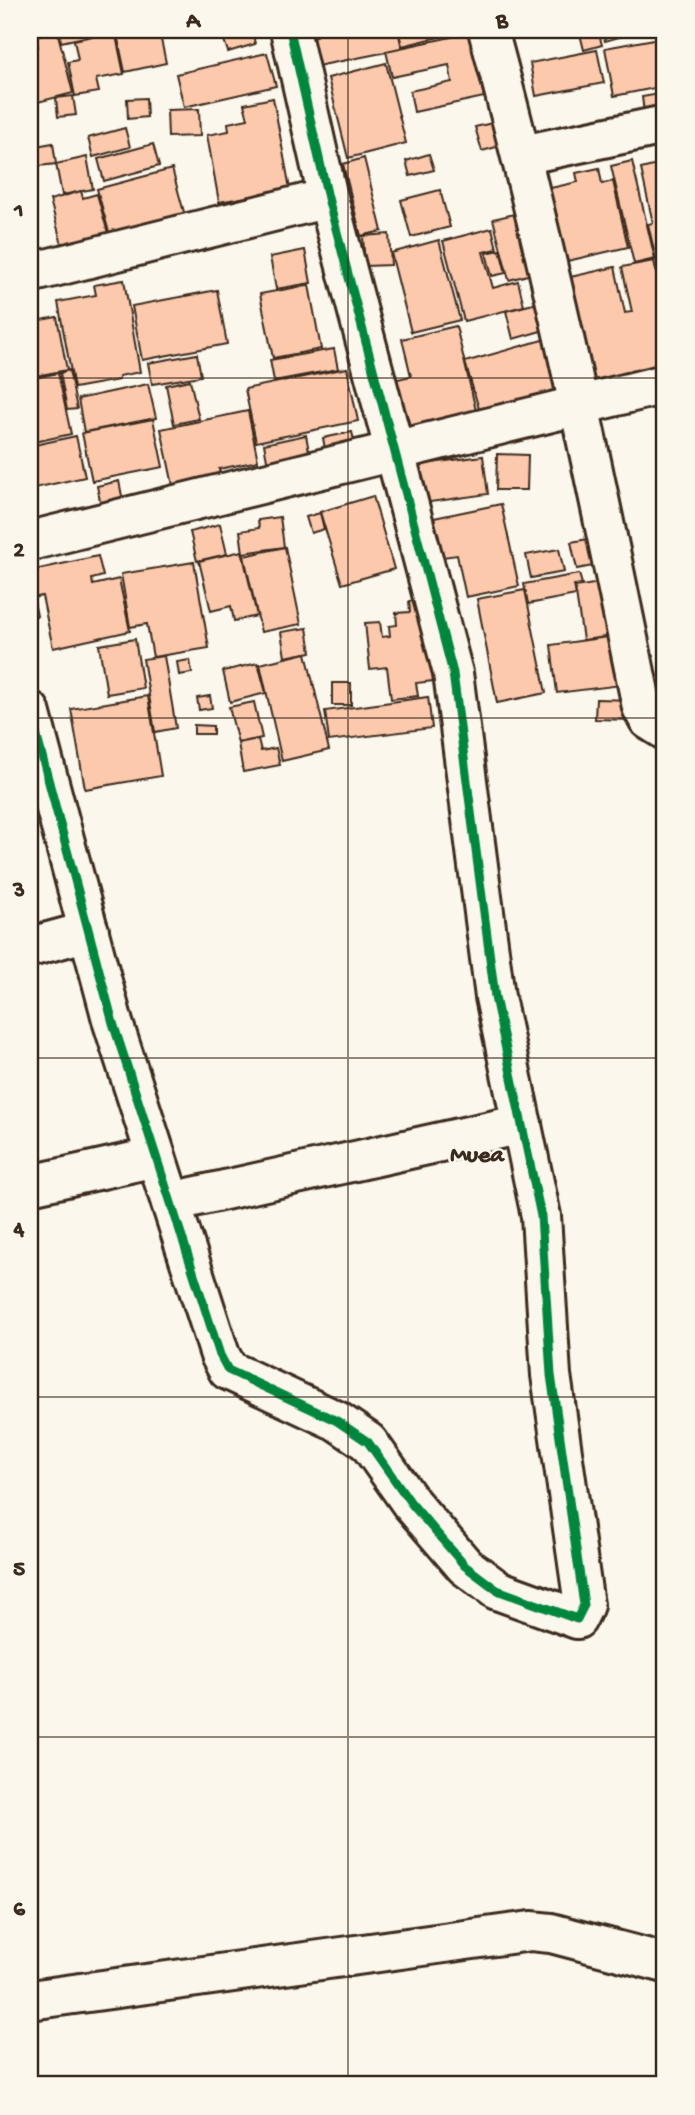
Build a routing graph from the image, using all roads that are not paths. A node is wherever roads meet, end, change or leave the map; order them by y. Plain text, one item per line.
1 (290, 30) edge
2 (488, 30) edge
3 (665, 125) edge
4 (522, 155) junction
5 (328, 198) junction
6 (30, 273) edge
7 (665, 384) edge
8 (580, 405) junction
9 (393, 452) junction
10 (30, 541) edge
11 (30, 711) edge
12 (665, 730) edge
13 (89, 931) junction
14 (30, 947) edge
15 (522, 1125) junction
16 (156, 1157) junction
17 (30, 1185) edge
18 (171, 1202) junction
19 (665, 1963) edge
20 (30, 2000) edge

1 - 5 street
2 - 4 street
3 - 4 street
4 - 8 street
5 - 6 street
5 - 9 street
7 - 8 street
8 - 9 street
8 - 12 street
9 - 10 street
9 - 15 street
11 - 13 street
13 - 14 street
13 - 16 street
15 - 18 street
15 - 18 street
16 - 17 street
16 - 18 street
19 - 20 street

